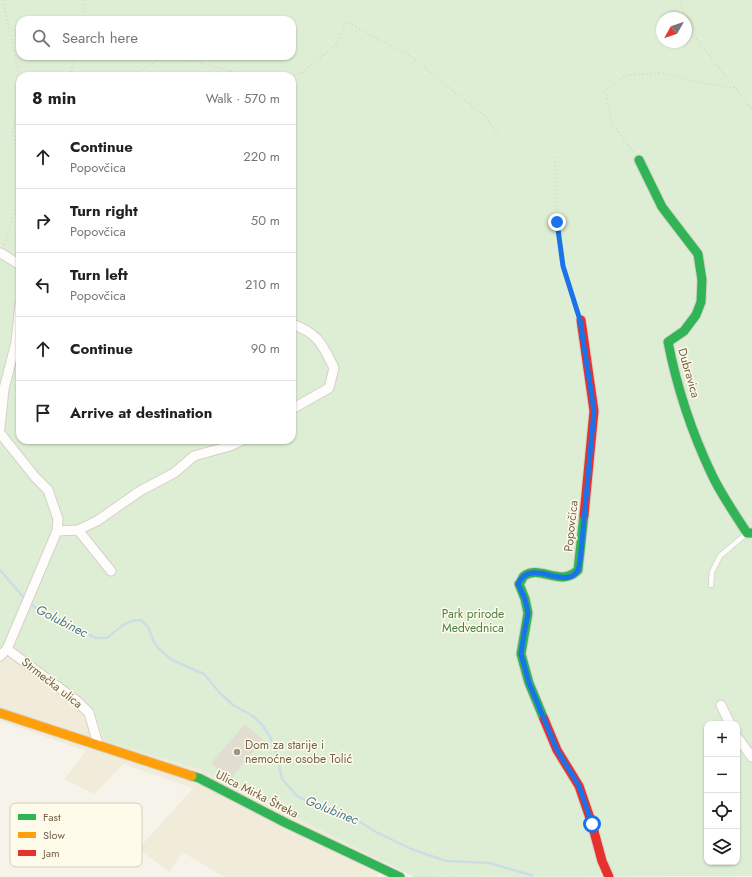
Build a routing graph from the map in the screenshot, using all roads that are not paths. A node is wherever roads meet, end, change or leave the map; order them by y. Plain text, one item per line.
1 (639, 160) road end
2 (1, 253) edge
3 (16, 262) edge
4 (580, 320) road end
5 (296, 325) edge
6 (16, 342) edge
7 (296, 407) edge
8 (0, 428) edge
9 (0, 433) edge
10 (234, 444) edge
11 (78, 530) junction
12 (57, 531) junction
13 (750, 533) edge
14 (111, 571) dead end
15 (711, 585) dead end
16 (7, 649) junction
17 (0, 656) edge
18 (721, 705) dead end
19 (0, 713) edge
20 (729, 721) edge
21 (740, 741) edge
22 (98, 744) junction
23 (752, 757) edge
24 (400, 877) edge
25 (609, 877) edge

1 - 13 street, Dubravica
2 - 3 street
4 - 25 street, Popovčica
5 - 7 street
6 - 8 street
9 - 12 street
10 - 11 street
11 - 12 street
11 - 14 street
12 - 16 street
13 - 15 lane
16 - 17 street
16 - 22 street, Strmečka ulica
18 - 20 street
19 - 22 street, Ulica Mirka Štreka
21 - 23 street
22 - 24 street, Ulica Mirka Štreka

